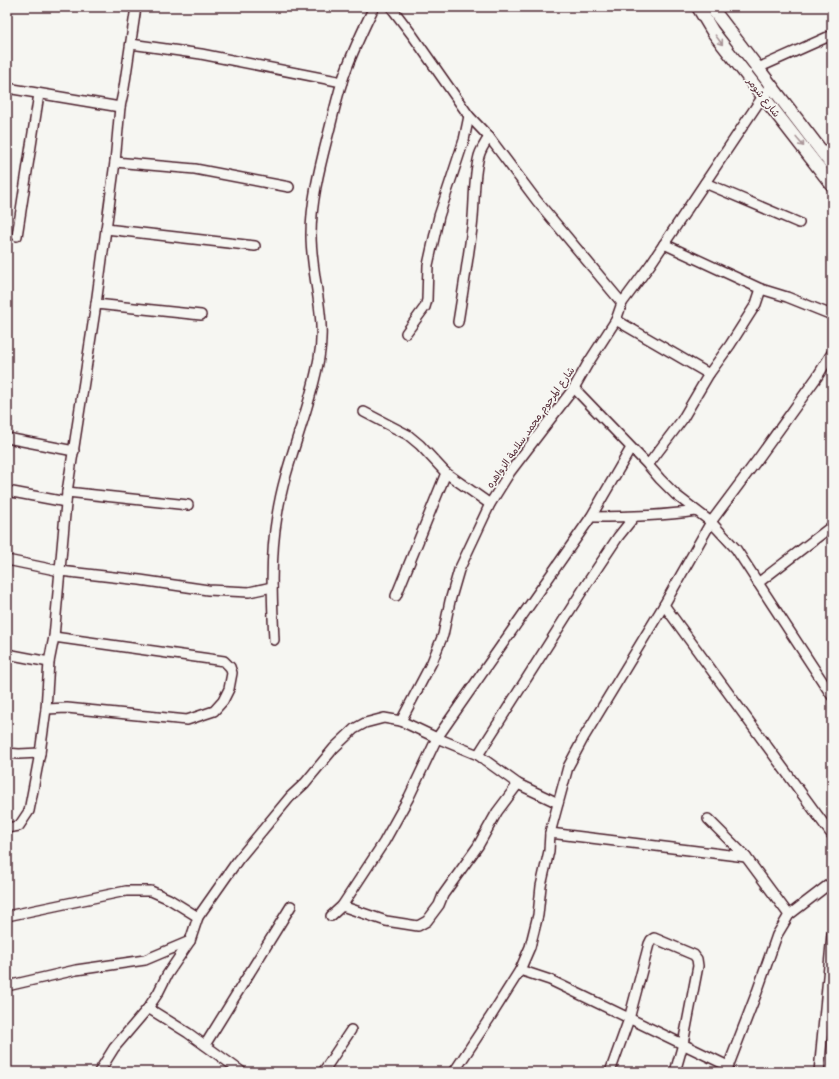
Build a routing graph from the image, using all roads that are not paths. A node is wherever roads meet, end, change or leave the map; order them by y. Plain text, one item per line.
1 (136, 7) edge
2 (374, 7) edge
3 (391, 7) edge
4 (698, 7) edge
5 (710, 7) edge
6 (832, 35) edge
7 (131, 44) junction
8 (758, 68) junction
9 (342, 82) junction
10 (7, 88) edge
11 (767, 92) junction
12 (39, 94) junction
13 (120, 107) junction
14 (469, 116) junction
15 (489, 137) junction
16 (115, 162) junction
17 (832, 165) edge
18 (705, 183) junction
19 (832, 185) edge
20 (289, 187) dead end
21 (799, 223) dead end
22 (106, 229) junction
23 (17, 236) dead end
24 (664, 244) junction
25 (255, 246) dead end
26 (761, 289) junction
27 (622, 303) junction
28 (96, 304) junction
29 (201, 314) dead end
30 (832, 315) edge
31 (616, 320) junction
32 (458, 322) dead end
33 (406, 333) dead end
34 (832, 353) edge
35 (709, 374) junction
36 (574, 388) junction
37 (364, 412) dead end
38 (7, 438) edge
39 (631, 448) junction
40 (74, 451) junction
41 (648, 465) junction
42 (446, 473) junction
43 (7, 491) edge
44 (67, 492) junction
45 (66, 502) junction
46 (490, 504) junction
47 (188, 505) dead end
48 (696, 511) junction
49 (590, 517) junction
50 (634, 517) junction
51 (711, 522) junction
52 (832, 526) edge
53 (7, 560) edge
54 (60, 571) junction
55 (758, 583) junction
56 (272, 587) junction
57 (396, 596) dead end
58 (664, 605) junction
59 (54, 637) junction
60 (274, 640) dead end
61 (7, 654) edge
62 (49, 662) junction
63 (832, 696) edge
64 (46, 710) junction
65 (401, 721) junction
66 (437, 738) junction
67 (40, 752) junction
68 (7, 753) edge
69 (478, 755) junction
70 (518, 784) junction
71 (558, 803) junction
72 (708, 819) dead end
73 (7, 828) edge
74 (550, 833) junction
75 (832, 835) edge
76 (746, 857) junction
77 (832, 882) edge
78 (291, 906) dead end
79 (342, 906) junction
80 (790, 915) junction
81 (7, 916) edge
82 (331, 916) dead end
83 (198, 917) junction
84 (832, 934) edge
85 (190, 942) junction
86 (520, 970) junction
87 (7, 986) edge
88 (148, 1008) junction
89 (629, 1019) junction
90 (351, 1030) dead end
91 (683, 1044) junction
92 (205, 1045) junction
93 (727, 1069) edge
94 (99, 1072) edge
95 (242, 1072) edge
96 (323, 1072) edge
97 (454, 1072) edge
98 (610, 1072) edge
99 (675, 1072) edge
100 (819, 1072) edge

1 - 7 street
2 - 9 street
3 - 14 street
4 -> 11 main road, شارع شومر
5 - 8 main road, شارع شومر
6 - 8 street
7 - 9 street
7 - 13 street
8 - 11 main road, شارع شومر
9 - 56 street
10 - 12 street
11 - 17 main road, شارع شومر
11 - 18 street, شارع المرحوم محمد سلامة الزواهره
11 -> 19 main road, شارع شومر
12 - 13 street
12 - 23 street
13 - 16 street
14 - 15 street
14 - 33 street
15 - 27 street
15 - 32 street
16 - 20 street
16 - 22 street
18 - 21 street
18 - 24 street, شارع المرحوم محمد سلامة الزواهره
22 - 25 street
22 - 28 street
24 - 26 street
24 - 27 street, شارع المرحوم محمد سلامة الزواهره
26 - 30 street
26 - 35 street
27 - 31 street, شارع المرحوم محمد سلامة الزواهره
28 - 29 street
28 - 40 street
31 - 35 street
31 - 36 street, شارع المرحوم محمد سلامة الزواهره
34 - 51 street
35 - 41 street
36 - 39 street
36 - 46 street, شارع المرحوم محمد سلامة الزواهره
37 - 42 street
38 - 40 street
39 - 41 street
39 - 49 street
40 - 44 street
41 - 48 street
42 - 46 street
42 - 57 street
43 - 45 street
44 - 45 street
44 - 47 street
45 - 54 street
46 - 65 street, شارع المرحوم محمد سلامة الزواهره
48 - 50 street
48 - 51 street
49 - 50 street
49 - 66 street
50 - 69 street
51 - 55 street
51 - 58 street
52 - 55 street
53 - 54 street
54 - 56 street
54 - 59 street
55 - 63 street
56 - 60 street
58 - 71 street
58 - 75 street
59 - 62 street
59 - 64 street
61 - 62 street
62 - 64 street
64 - 67 street
65 - 66 street
65 - 83 street
66 - 69 street
66 - 79 street
67 - 68 street
67 - 73 street
69 - 70 street
70 - 71 street
70 - 79 street
71 - 74 street
72 - 76 street
74 - 76 street
74 - 86 street
76 - 80 street
77 - 80 street
78 - 92 street
79 - 82 street
80 - 93 street
81 - 83 street
83 - 85 street
84 - 100 street
85 - 87 street
85 - 88 street
86 - 89 street
86 - 97 street
88 - 92 street
88 - 94 street
89 - 91 street
89 - 91 street
89 - 98 street
90 - 96 street
91 - 93 street
91 - 99 street
92 - 95 street

